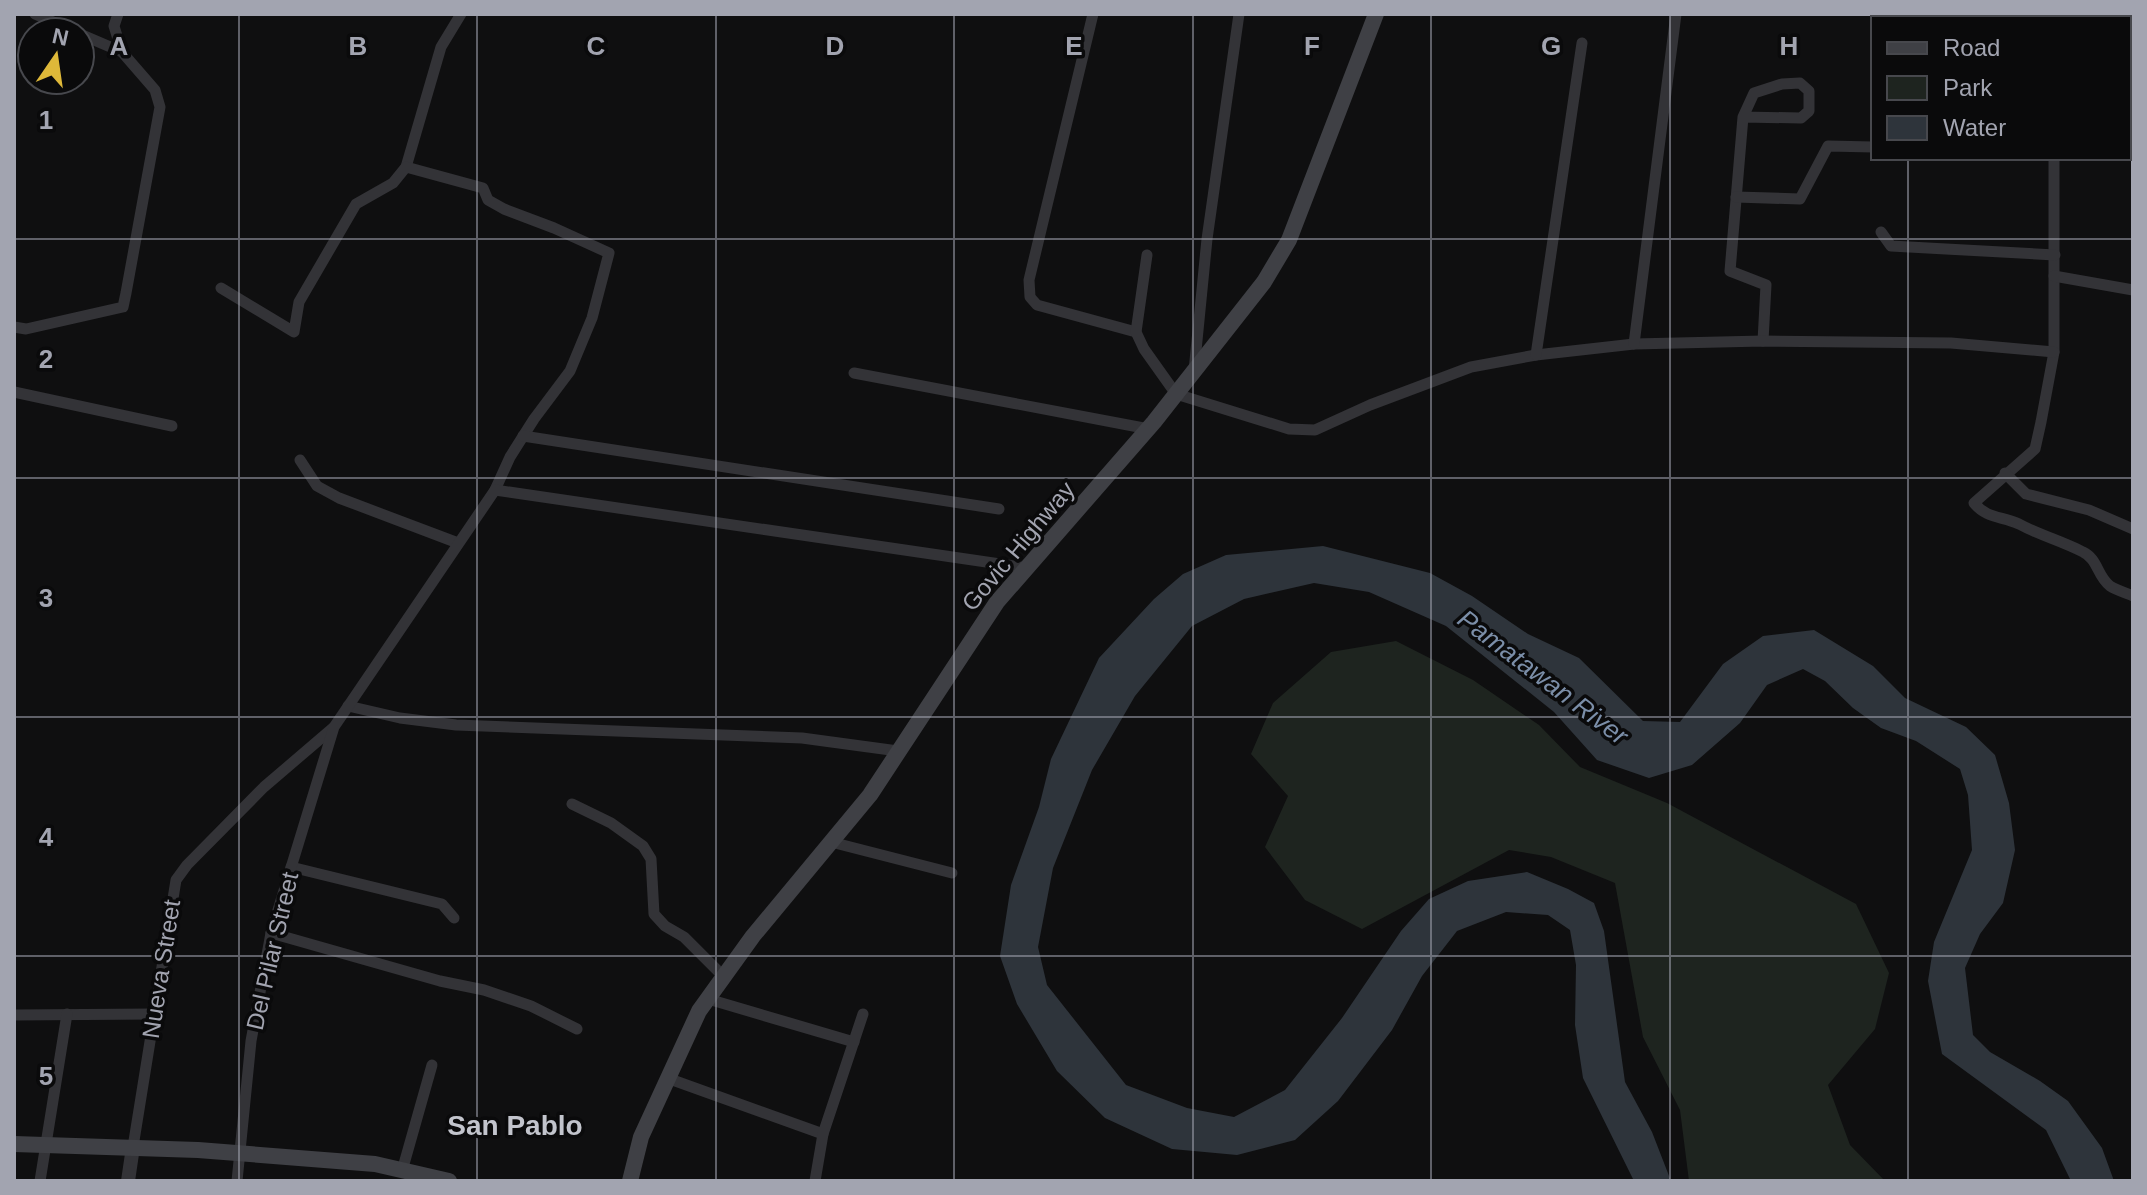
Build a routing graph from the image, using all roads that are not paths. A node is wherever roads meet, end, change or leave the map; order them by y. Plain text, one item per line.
1 (118, 14) edge
2 (461, 14) edge
3 (1093, 14) edge
4 (1239, 14) edge
5 (1376, 14) edge
6 (1676, 14) edge
7 (96, 41) edge
8 (1582, 43) dead end
9 (122, 52) junction
10 (1743, 117) junction
11 (1871, 147) edge
12 (2054, 160) edge
13 (406, 167) junction
14 (1736, 197) junction
15 (1881, 232) dead end
16 (1147, 255) dead end
17 (2055, 255) junction
18 (2054, 276) junction
19 (221, 288) dead end
20 (2133, 290) edge
21 (14, 327) edge
22 (1136, 332) junction
23 (1763, 341) junction
24 (1634, 344) junction
25 (2054, 352) junction
26 (1536, 355) junction
27 (854, 373) dead end
28 (1194, 373) junction
29 (14, 392) edge
30 (1176, 394) junction
31 (172, 426) dead end
32 (1149, 429) junction
33 (523, 436) junction
34 (300, 460) dead end
35 (2005, 473) junction
36 (495, 490) junction
37 (999, 509) dead end
38 (2133, 529) edge
39 (458, 543) junction
40 (1027, 568) junction
41 (2133, 596) edge
42 (348, 706) junction
43 (334, 727) junction
44 (898, 751) junction
45 (572, 804) dead end
46 (831, 842) junction
47 (291, 867) junction
48 (952, 873) dead end
49 (454, 918) dead end
50 (271, 933) junction
51 (724, 977) junction
52 (708, 999) junction
53 (67, 1014) junction
54 (154, 1014) junction
55 (863, 1014) dead end
56 (14, 1015) edge
57 (577, 1029) dead end
58 (854, 1042) junction
59 (432, 1065) dead end
60 (667, 1078) junction
61 (823, 1134) junction
62 (14, 1144) edge
63 (46, 1144) junction
64 (133, 1147) junction
65 (240, 1155) junction
66 (402, 1171) junction
67 (40, 1181) edge
68 (128, 1181) edge
69 (237, 1181) edge
70 (449, 1181) edge
71 (630, 1181) edge
72 (815, 1181) edge

1 - 9 street
2 - 13 street
3 - 22 street
4 - 28 street
5 - 28 main road, Govic Highway
6 - 24 street
7 - 9 street
8 - 26 street
9 - 21 street
10 - 10 street
10 - 14 street
11 - 14 street
12 - 17 street
13 - 19 street
13 - 33 street
14 - 23 street
15 - 17 street
16 - 22 street
17 - 18 street
18 - 20 street
18 - 25 street
22 - 30 street
23 - 24 street
23 - 25 street
24 - 26 street
25 - 35 street
26 - 30 street
27 - 32 street
28 - 30 main road, Govic Highway
29 - 31 street
30 - 32 main road, Govic Highway
32 - 40 main road, Govic Highway
33 - 36 street
33 - 37 street
34 - 39 street
35 - 38 street
35 - 41 street
36 - 39 street
36 - 40 street
39 - 42 street
40 - 44 main road, Govic Highway
42 - 43 street
42 - 44 street
43 - 47 street, Del Pilar Street
43 - 54 street, Nueva Street
44 - 46 main road, Govic Highway
45 - 51 street
46 - 48 street
46 - 51 main road, Govic Highway
47 - 49 street
47 - 50 street, Del Pilar Street
50 - 57 street
50 - 65 street, Del Pilar Street
51 - 52 main road, Govic Highway
52 - 58 street
52 - 60 main road, Govic Highway
53 - 54 street
53 - 56 street
53 - 63 street
54 - 64 street, Nueva Street
55 - 58 street
58 - 61 street
59 - 66 street
60 - 61 street
60 - 71 main road, Govic Highway
61 - 72 street
62 - 63 main road
63 - 64 main road
63 - 67 street
64 - 65 main road
64 - 68 street, Nueva Street
65 - 66 main road
65 - 69 street, Del Pilar Street
66 - 70 main road

